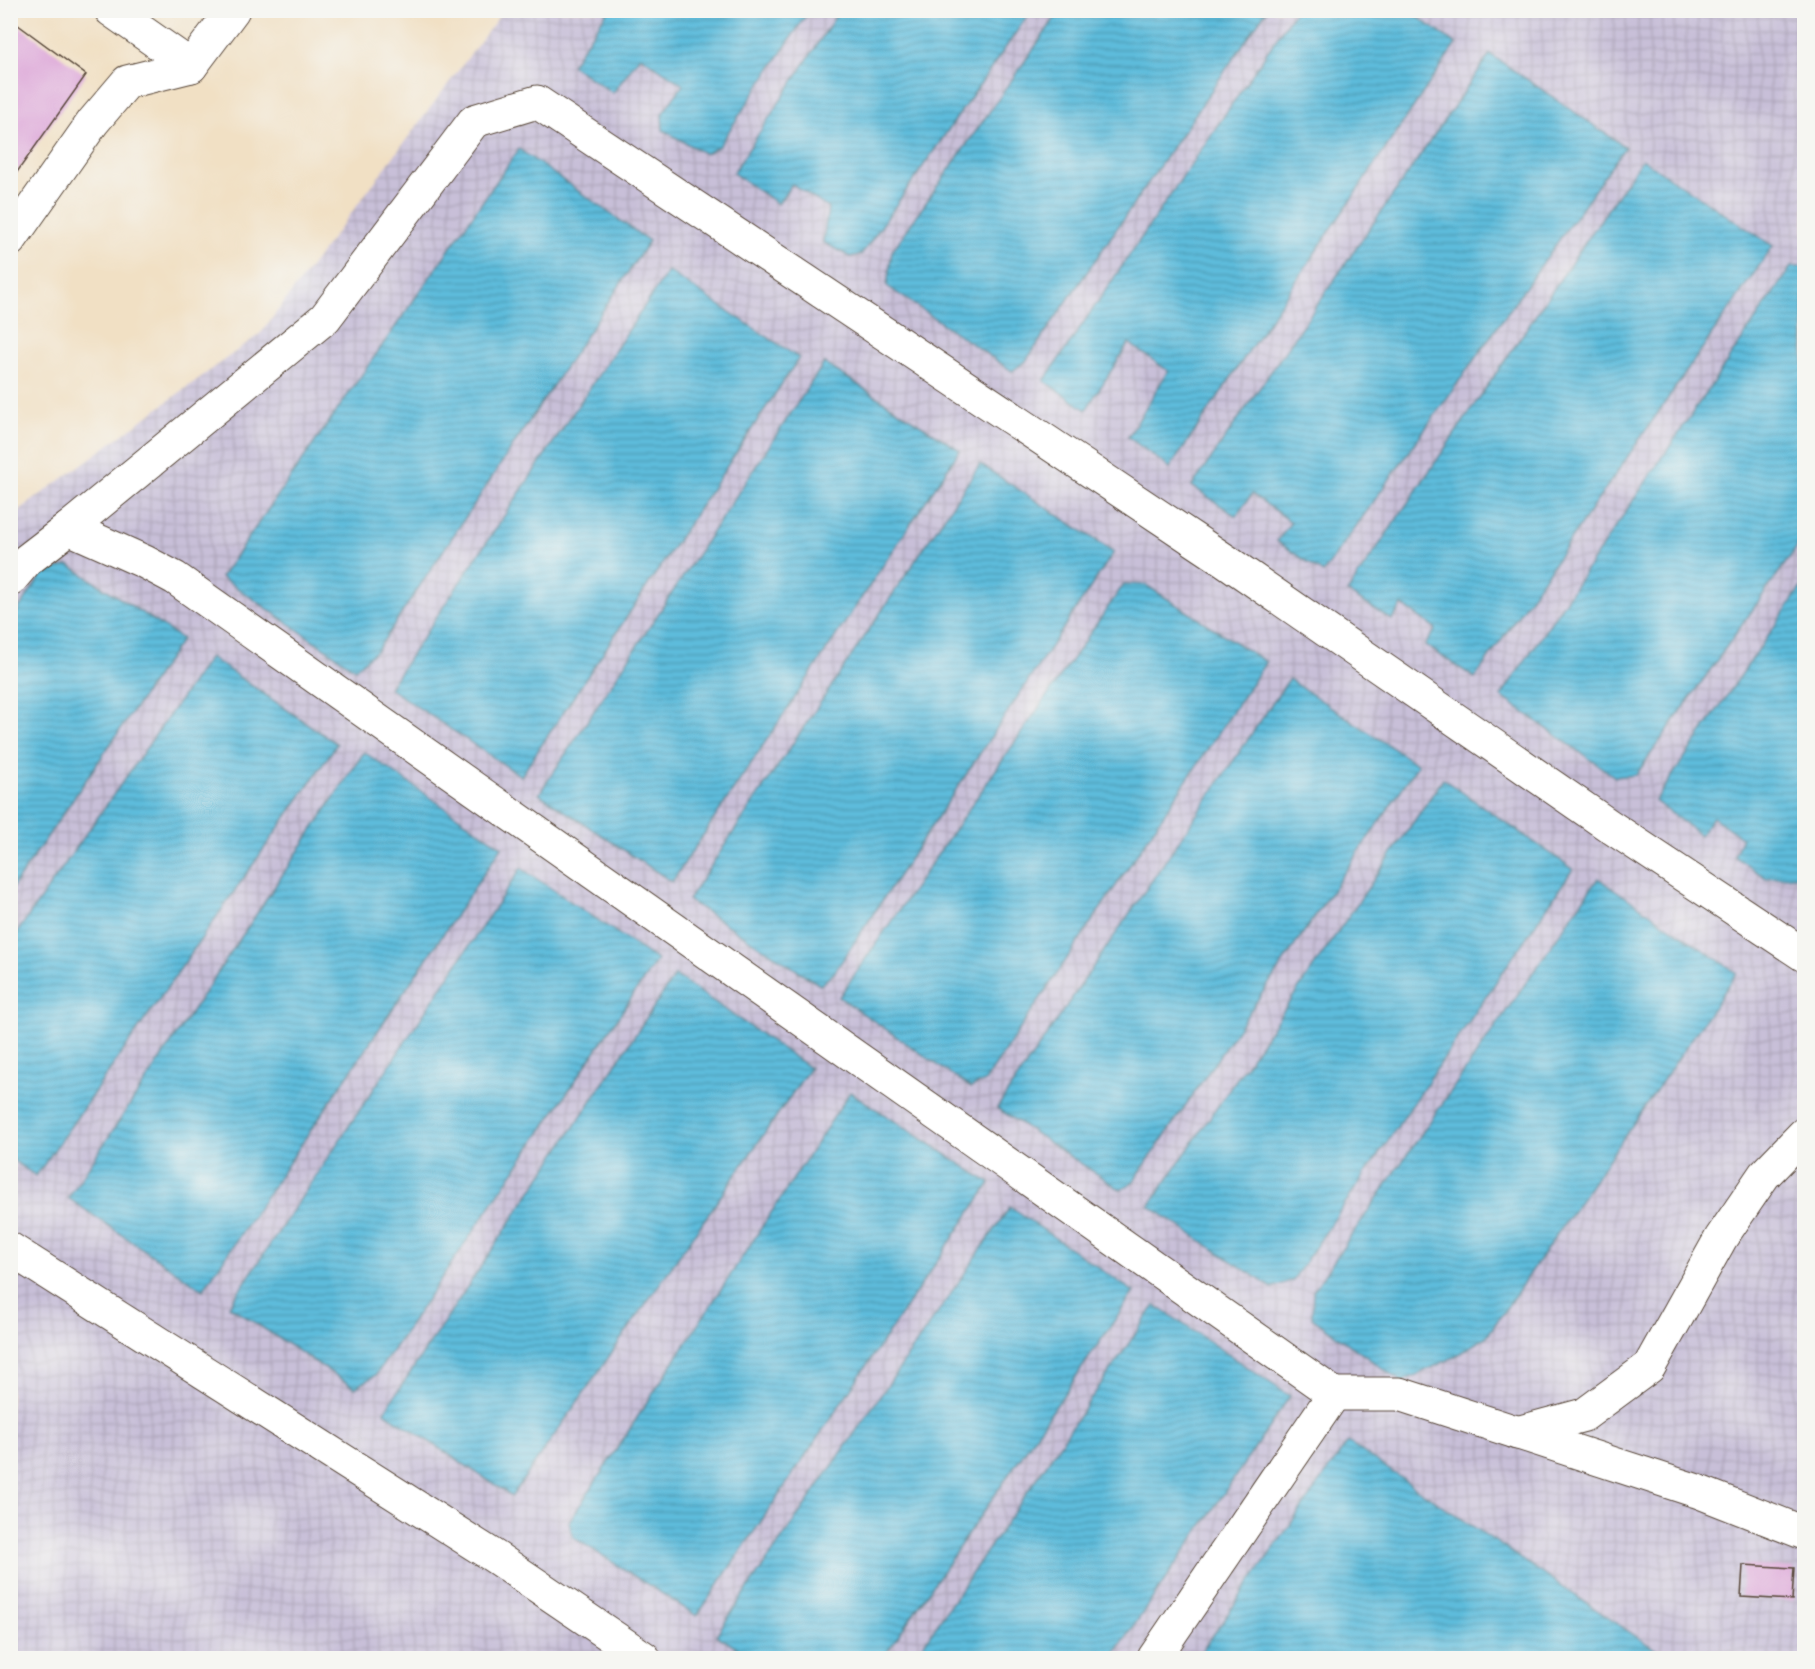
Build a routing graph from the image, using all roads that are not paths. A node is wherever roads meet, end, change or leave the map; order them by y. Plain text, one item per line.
1 (111, 10) edge
2 (233, 10) edge
3 (191, 66) junction
4 (10, 240) edge
5 (69, 528) junction
6 (10, 580) edge
7 (1804, 956) edge
8 (1804, 1134) edge
9 (10, 1249) edge
10 (1334, 1394) junction
11 (1517, 1432) junction
12 (1804, 1533) edge
13 (644, 1659) edge
14 (1154, 1659) edge

1 - 3 lane
2 - 3 lane
3 - 4 lane
5 - 6 lane
5 - 7 lane
5 - 10 lane
8 - 11 lane
9 - 13 lane
10 - 11 lane
10 - 14 lane
11 - 12 lane

